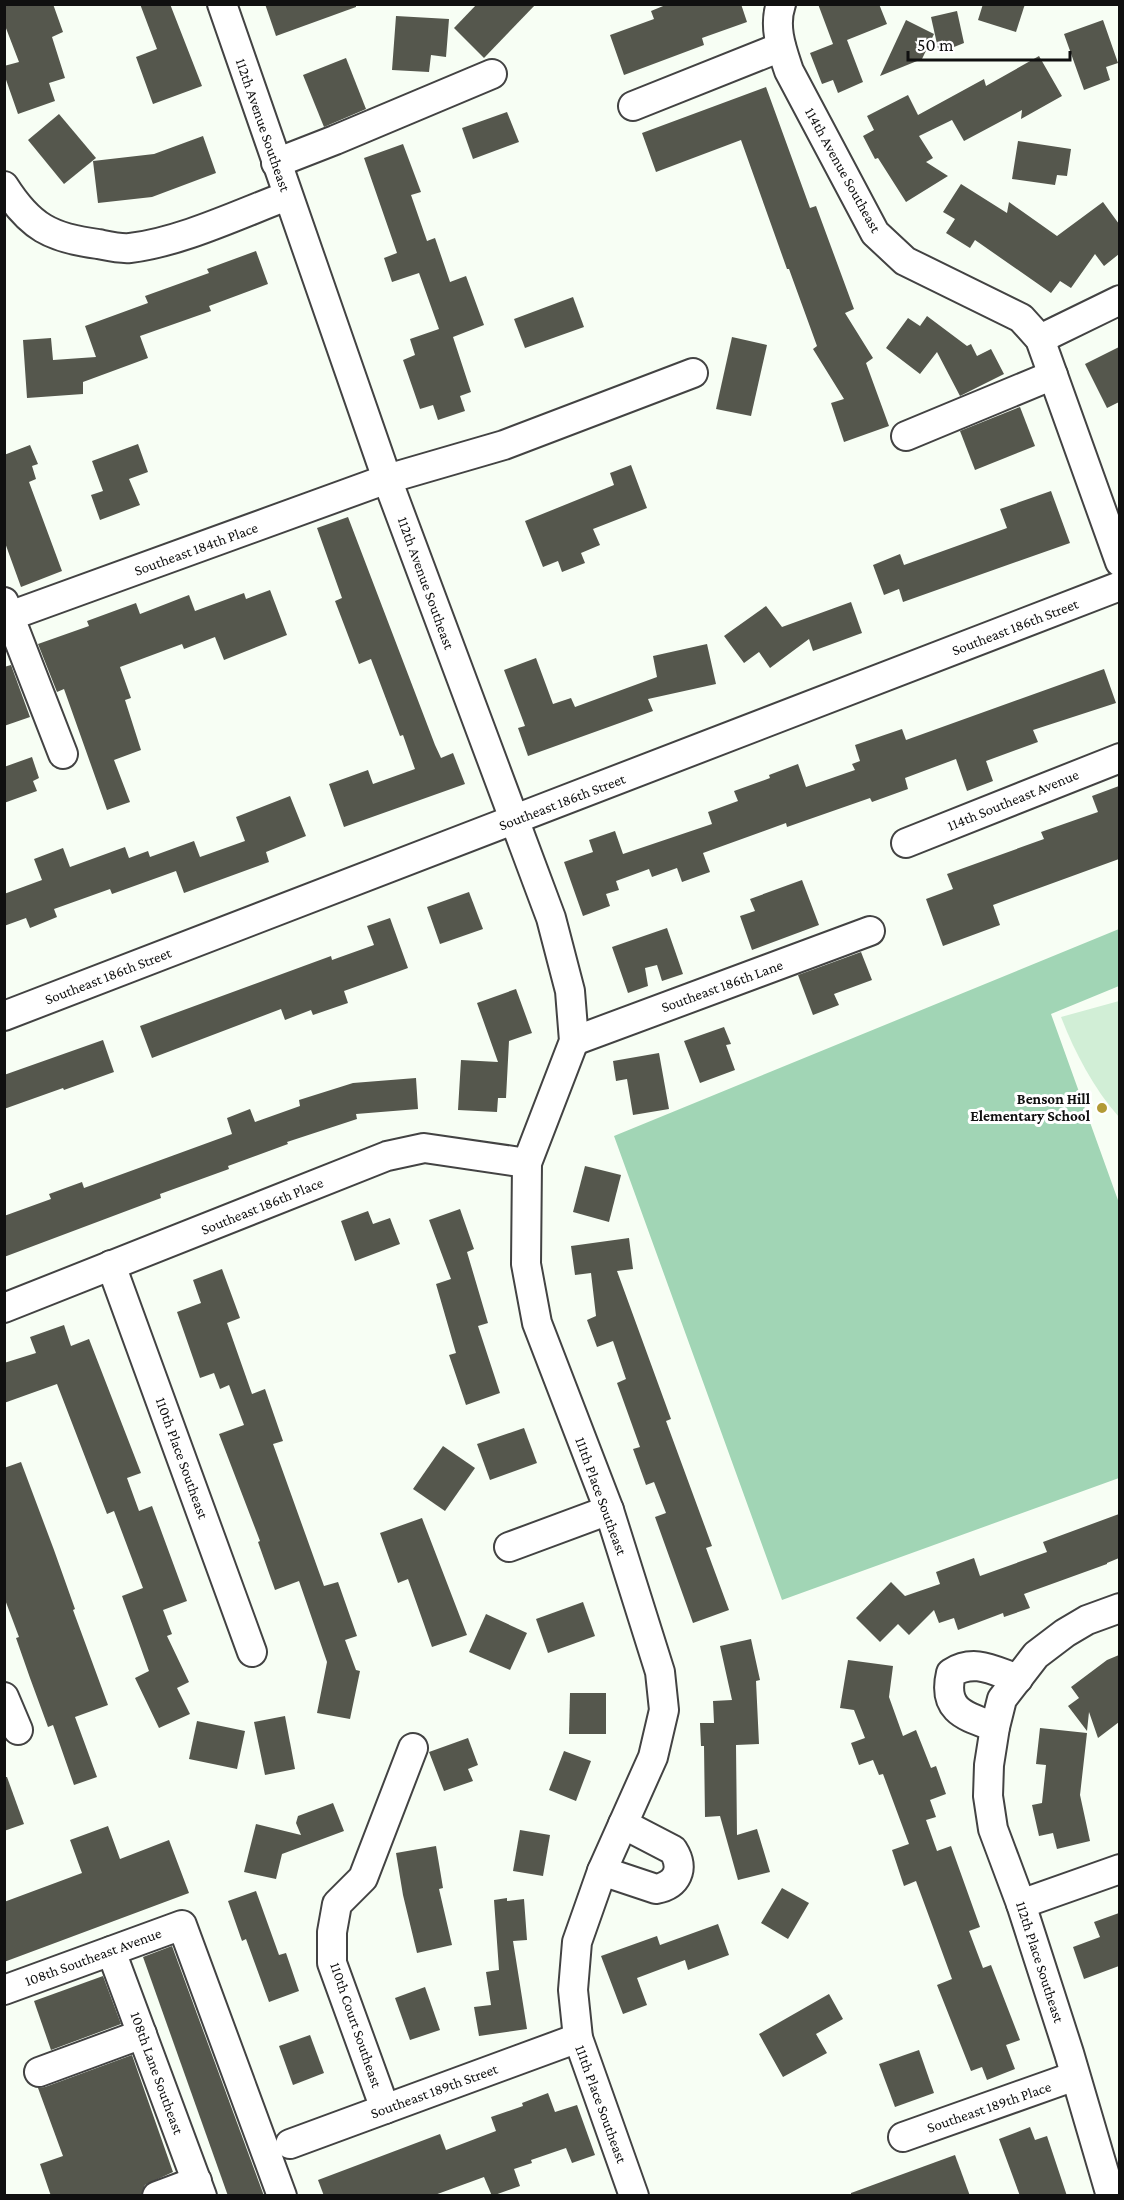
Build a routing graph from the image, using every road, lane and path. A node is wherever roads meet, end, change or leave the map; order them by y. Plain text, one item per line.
1 (222, 4) edge
2 (781, 4) edge
3 (781, 47) junction
4 (492, 74) dead end
5 (633, 106) dead end
6 (276, 163) junction
7 (4, 186) edge
8 (287, 196) junction
9 (1119, 300) edge
10 (1040, 339) junction
11 (693, 373) dead end
12 (1053, 375) junction
13 (906, 436) dead end
14 (387, 479) junction
15 (1119, 562) edge
16 (1119, 586) edge
17 (6, 612) edge
18 (63, 754) dead end
19 (1119, 758) edge
20 (514, 820) junction
21 (906, 843) dead end
22 (870, 931) dead end
23 (4, 1016) edge
24 (574, 1041) junction
25 (527, 1163) junction
26 (111, 1265) junction
27 (4, 1308) edge
28 (609, 1510) junction
29 (509, 1547) dead end
30 (1119, 1608) edge
31 (252, 1652) dead end
32 (1010, 1689) junction
33 (4, 1697) edge
34 (995, 1727) junction
35 (18, 1730) dead end
36 (413, 1748) dead end
37 (623, 1824) junction
38 (1119, 1869) edge
39 (602, 1871) junction
40 (1021, 1904) junction
41 (111, 1951) junction
42 (4, 1990) edge
43 (142, 2034) junction
44 (578, 2038) junction
45 (39, 2072) dead end
46 (1075, 2076) junction
47 (384, 2109) junction
48 (903, 2137) dead end
49 (290, 2144) dead end
50 (199, 2188) edge
51 (157, 2196) edge
52 (282, 2196) edge
53 (634, 2196) edge
54 (1111, 2196) edge

1 - 6 street, 112th Avenue Southeast
2 - 3 street, 114th Avenue Southeast
3 - 5 street
3 - 10 street, 114th Avenue Southeast
4 - 6 street
6 - 8 street, 112th Avenue Southeast
7 - 8 street
8 - 14 street, 112th Avenue Southeast
9 - 10 street
10 - 12 street, 114th Avenue Southeast
11 - 14 street, Southeast 184th Place
12 - 13 street
12 - 15 street, 114th Avenue Southeast
14 - 17 street, Southeast 184th Place
14 - 20 street, 112th Avenue Southeast
16 - 20 street, Southeast 186th Street
17 - 18 street
19 - 21 street, 114th Southeast Avenue
20 - 23 street, Southeast 186th Street
20 - 24 street, 112th Avenue Southeast
22 - 24 street, Southeast 186th Lane
24 - 25 street, 112th Avenue Southeast
25 - 26 street, Southeast 186th Place
25 - 28 street, 111th Place Southeast
26 - 27 street, Southeast 186th Place
26 - 31 street, 110th Place Southeast
28 - 29 street
28 - 37 street, 111th Place Southeast
30 - 32 street
32 - 34 street, 112th Place Southeast
32 - 34 street
33 - 35 street
34 - 40 street, 112th Place Southeast
36 - 47 street, 110th Court Southeast
37 - 39 street, 111th Place Southeast
37 - 39 street
38 - 40 street
39 - 44 street, 111th Place Southeast
40 - 46 street, 112th Place Southeast
41 - 42 street, 108th Southeast Avenue
41 - 43 street, 108th Lane Southeast
41 - 52 street, 108th Southeast Avenue
43 - 45 street
43 - 50 street, 108th Lane Southeast
44 - 47 street, Southeast 189th Street
44 - 53 street, 111th Place Southeast
46 - 48 street, Southeast 189th Place
46 - 54 street, 112th Place Southeast
47 - 49 street, Southeast 189th Street
50 - 51 street

